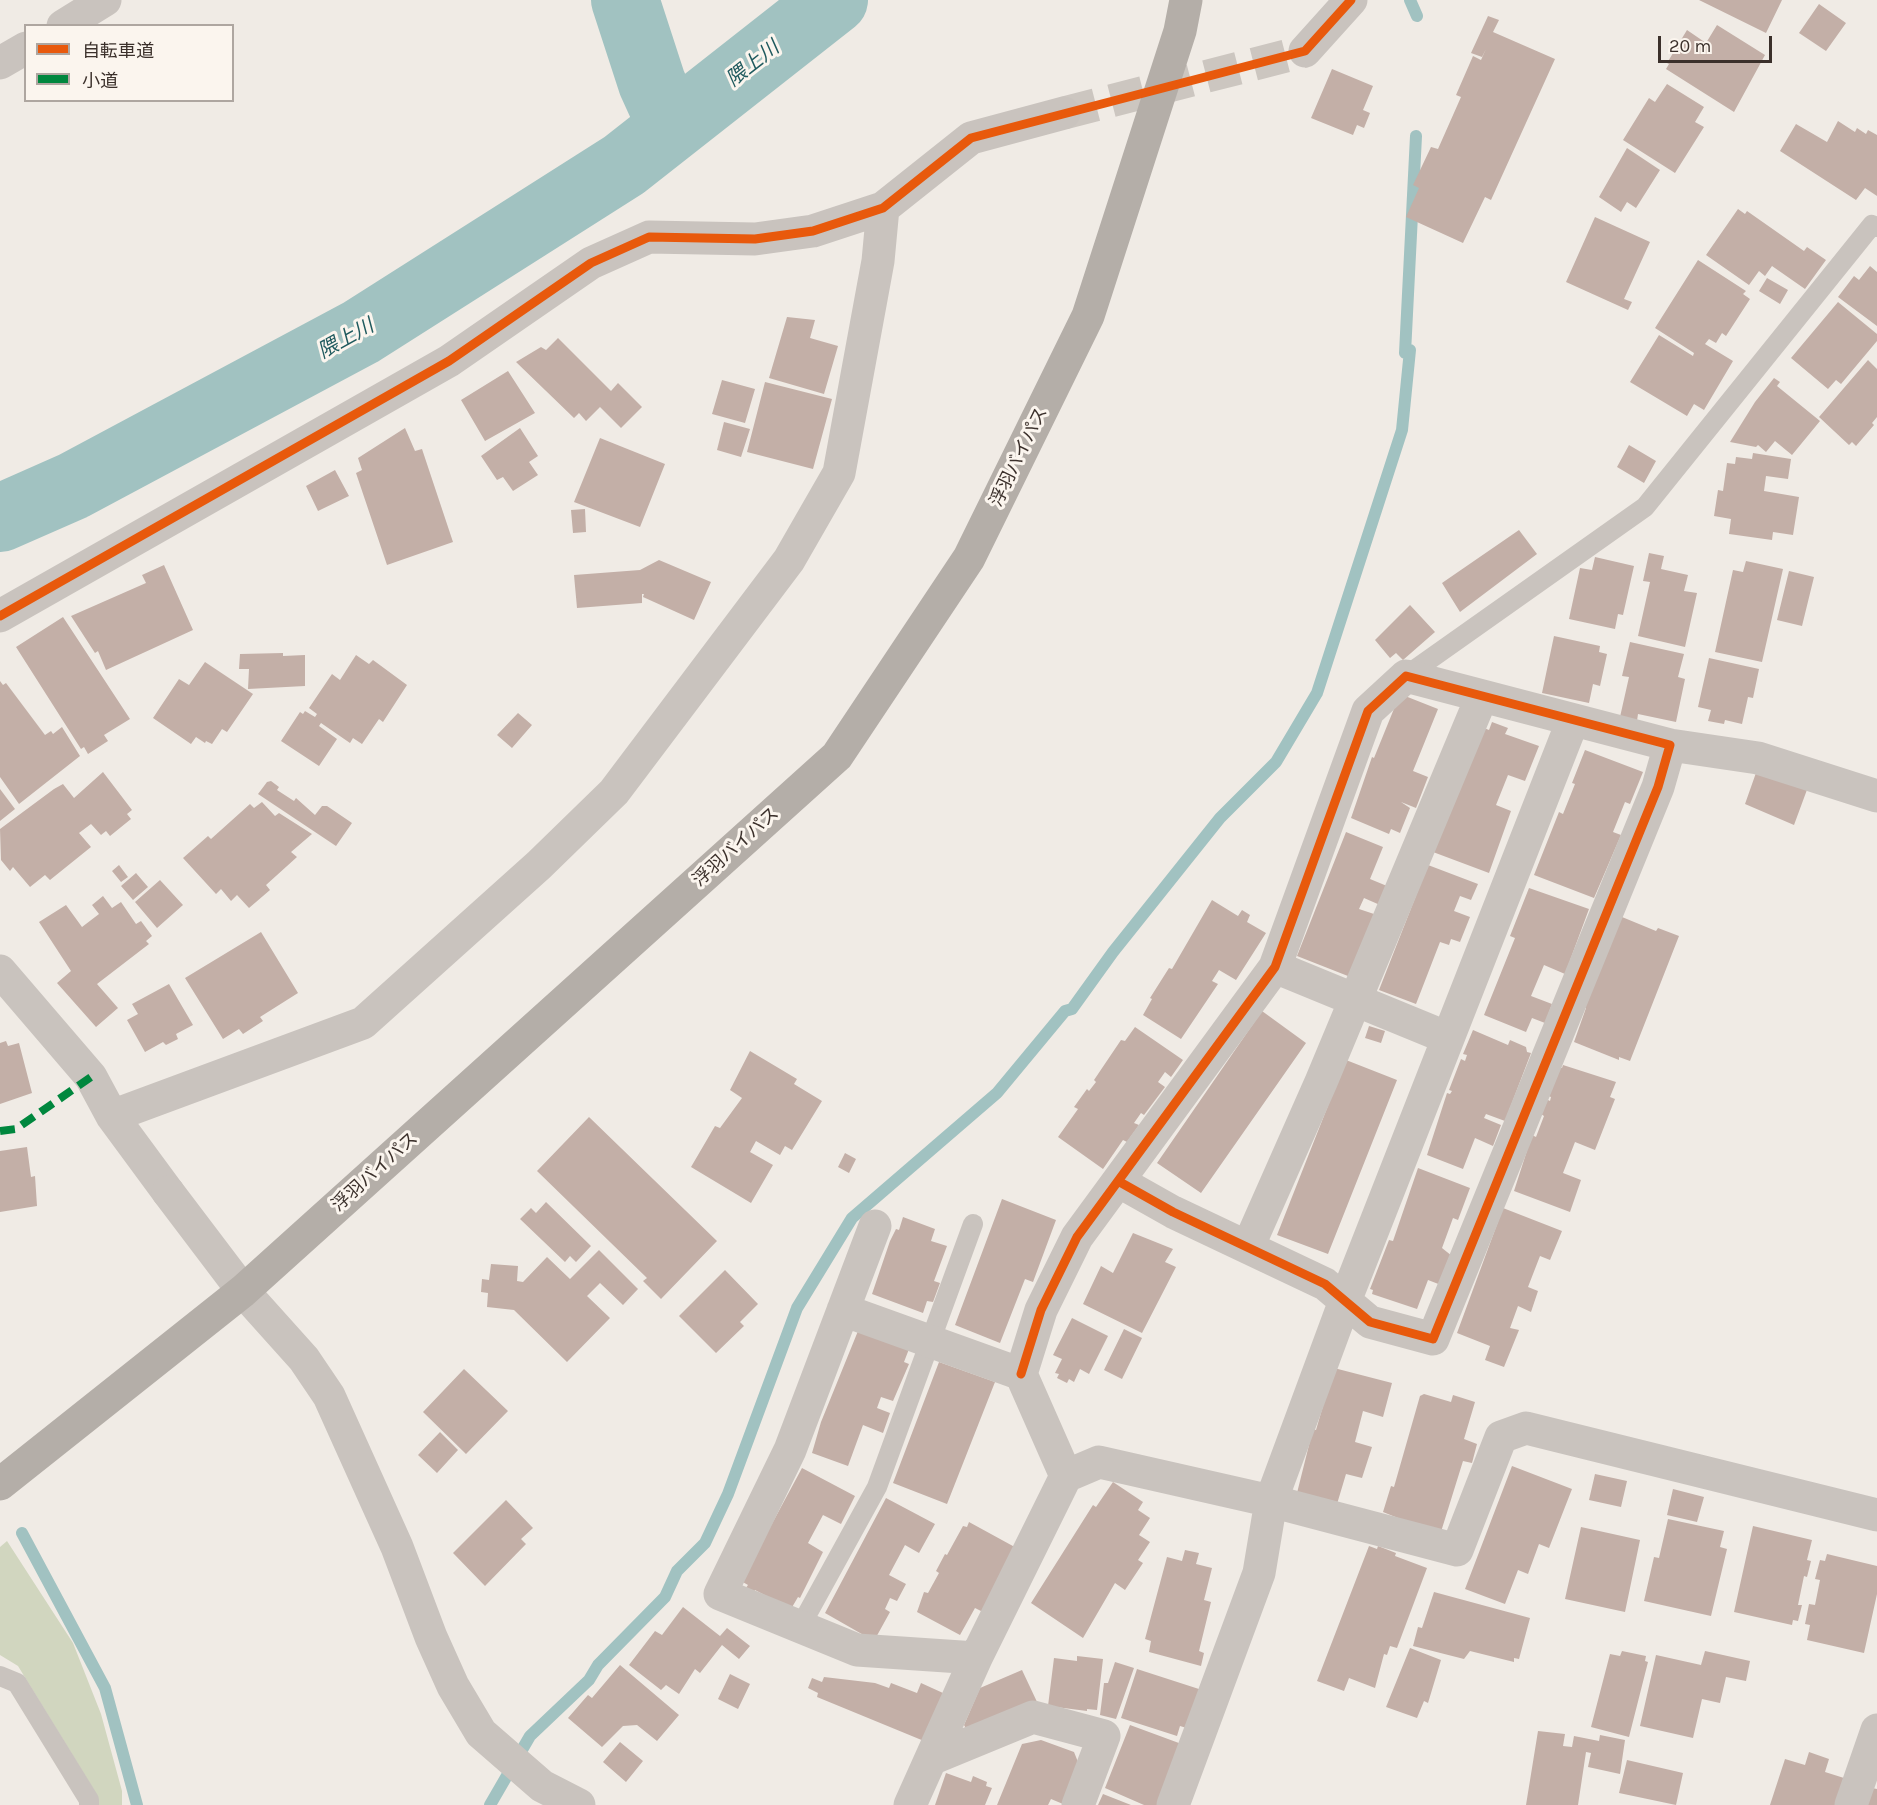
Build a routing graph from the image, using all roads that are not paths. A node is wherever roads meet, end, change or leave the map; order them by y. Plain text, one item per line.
1 (105, 0) edge
2 (1186, 0) edge
3 (1351, 0) edge
4 (66, 24) edge
5 (24, 49) edge
6 (1305, 51) tunnel mouth
7 (0, 63) edge
8 (1064, 113) tunnel mouth
9 (883, 208) junction
10 (1877, 227) edge
11 (0, 616) edge
12 (1406, 676) junction
13 (1482, 696) junction
14 (1574, 720) junction
15 (1671, 745) junction
16 (1877, 796) edge
17 (1275, 967) junction
18 (0, 971) edge
19 (1356, 1000) junction
20 (1448, 1038) junction
21 (112, 1116) junction
22 (1118, 1181) junction
23 (973, 1224) dead end
24 (875, 1226) dead end
25 (1248, 1247) junction
26 (243, 1291) junction
27 (1345, 1301) junction
28 (843, 1310) junction
29 (931, 1342) junction
30 (1021, 1374) junction
31 (1066, 1476) junction
32 (0, 1484) edge
33 (1270, 1502) junction
34 (1877, 1515) edge
35 (800, 1627) junction
36 (976, 1658) junction
37 (0, 1676) edge
38 (1877, 1730) edge
39 (930, 1760) junction
40 (539, 1795) edge
41 (89, 1805) edge
42 (579, 1805) edge
43 (910, 1805) edge
44 (1078, 1805) edge
45 (1173, 1805) edge
46 (1851, 1805) edge

1 - 4 street
2 - 26 highway, 浮羽バイパス
3 - 6 street
5 - 7 street
8 - 9 street
9 - 11 street
9 - 21 street
10 - 12 lane
12 - 13 street
12 - 17 street
13 - 14 street
13 - 19 street
14 - 15 street
14 - 20 street
15 - 16 street
15 - 27 street
17 - 19 street
17 - 22 street
18 - 21 street
19 - 20 street
19 - 25 street
20 - 27 street
21 - 26 street
22 - 25 street
22 - 30 street
23 - 29 lane
24 - 28 street
25 - 27 street
26 - 32 highway, 浮羽バイパス
26 - 40 street
27 - 33 street
28 - 29 street
28 - 35 street
29 - 30 street
29 - 35 lane
30 - 31 street
31 - 33 street
31 - 36 street
33 - 34 street
33 - 45 street
35 - 36 street
36 - 39 street
37 - 41 lane
38 - 46 street
39 - 43 street
39 - 44 street
40 - 42 street

